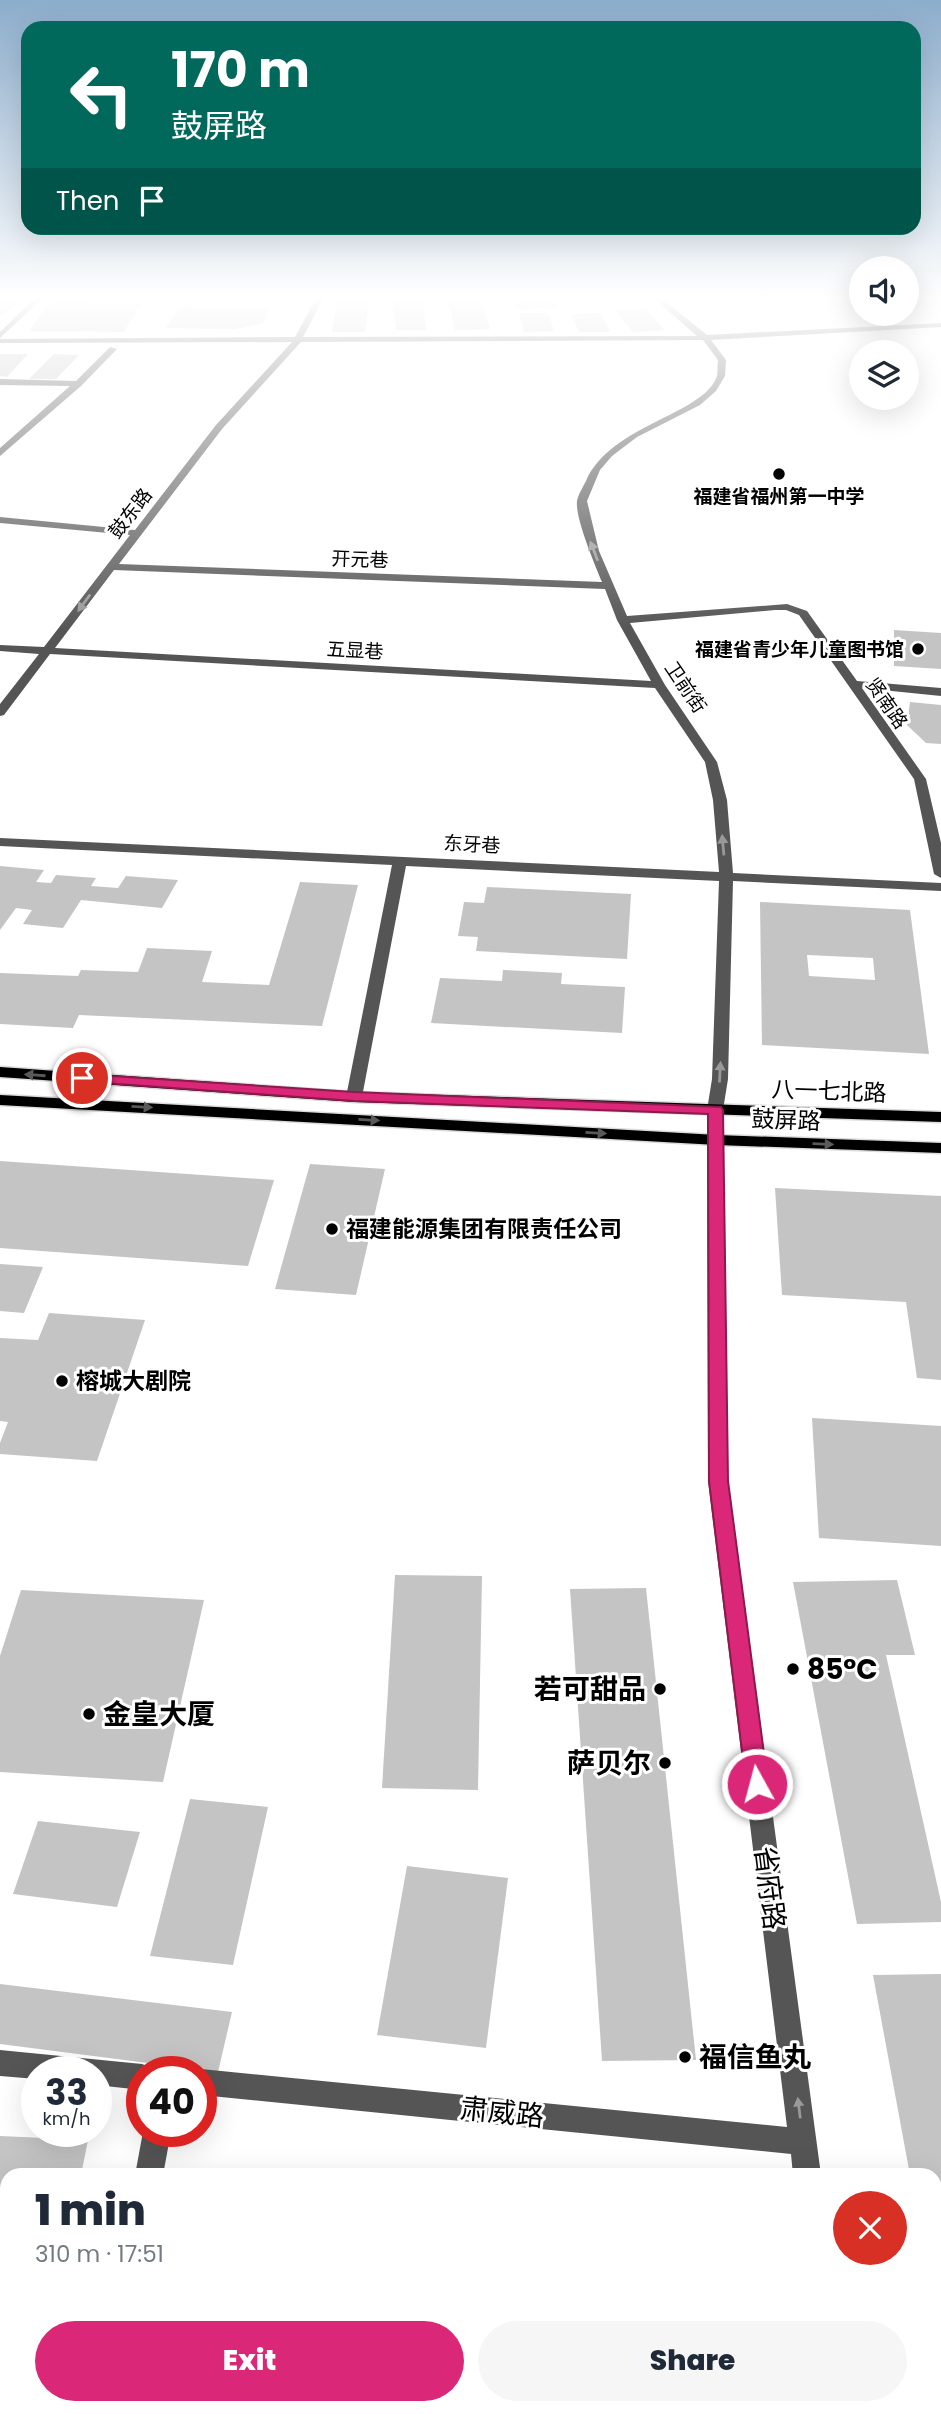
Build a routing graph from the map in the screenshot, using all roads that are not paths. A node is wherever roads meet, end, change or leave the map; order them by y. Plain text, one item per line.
1 (51, 408) edge
2 (237, 408) edge
3 (689, 408) edge
4 (0, 453) edge
5 (0, 520) edge
6 (136, 533) junction
7 (110, 567) junction
8 (609, 586) junction
9 (623, 620) junction
10 (0, 648) edge
11 (50, 651) junction
12 (852, 684) junction
13 (659, 685) junction
14 (941, 692) edge
15 (0, 712) edge
16 (0, 842) edge
17 (400, 860) junction
18 (941, 874) edge
19 (726, 877) junction
20 (941, 887) edge
21 (0, 1072) edge
22 (354, 1097) junction
23 (0, 1100) edge
24 (715, 1110) junction
25 (941, 1117) edge
26 (717, 1140) junction
27 (941, 1148) edge
28 (0, 2063) edge
29 (21, 2065) edge
30 (217, 2084) edge
31 (803, 2142) junction
32 (154, 2147) edge
33 (150, 2168) edge
34 (806, 2168) edge

1 - 4 street
2 - 6 street, 鼓东路
8 -> 3 street, 卫前街
5 - 6 street
6 - 7 street, 鼓东路
7 - 8 street, 开元巷
7 -> 11 street, 鼓东路
8 - 9 street, 卫前街
9 - 12 street, 贤南路
9 - 13 street, 卫前街
10 - 11 street, 五显巷
11 - 13 street, 五显巷
11 - 15 street, 鼓东路
12 - 14 street
12 - 18 street, 贤南路
19 -> 13 street, 卫前街
16 - 17 street, 东牙巷
17 - 19 street, 东牙巷
17 - 22 street
19 - 20 street, 东牙巷
24 -> 19 street, 卫前街
22 -> 21 main road
22 - 24 main road
23 -> 26 main road, 鼓屏路
24 - 25 main road, 八一七北路
24 - 26 street, 卫前街
26 -> 27 main road, 鼓屏路
31 -> 26 street, 省府路
28 - 29 street
30 - 31 street, 肃威路
31 - 34 street, 省府路
32 - 33 street

